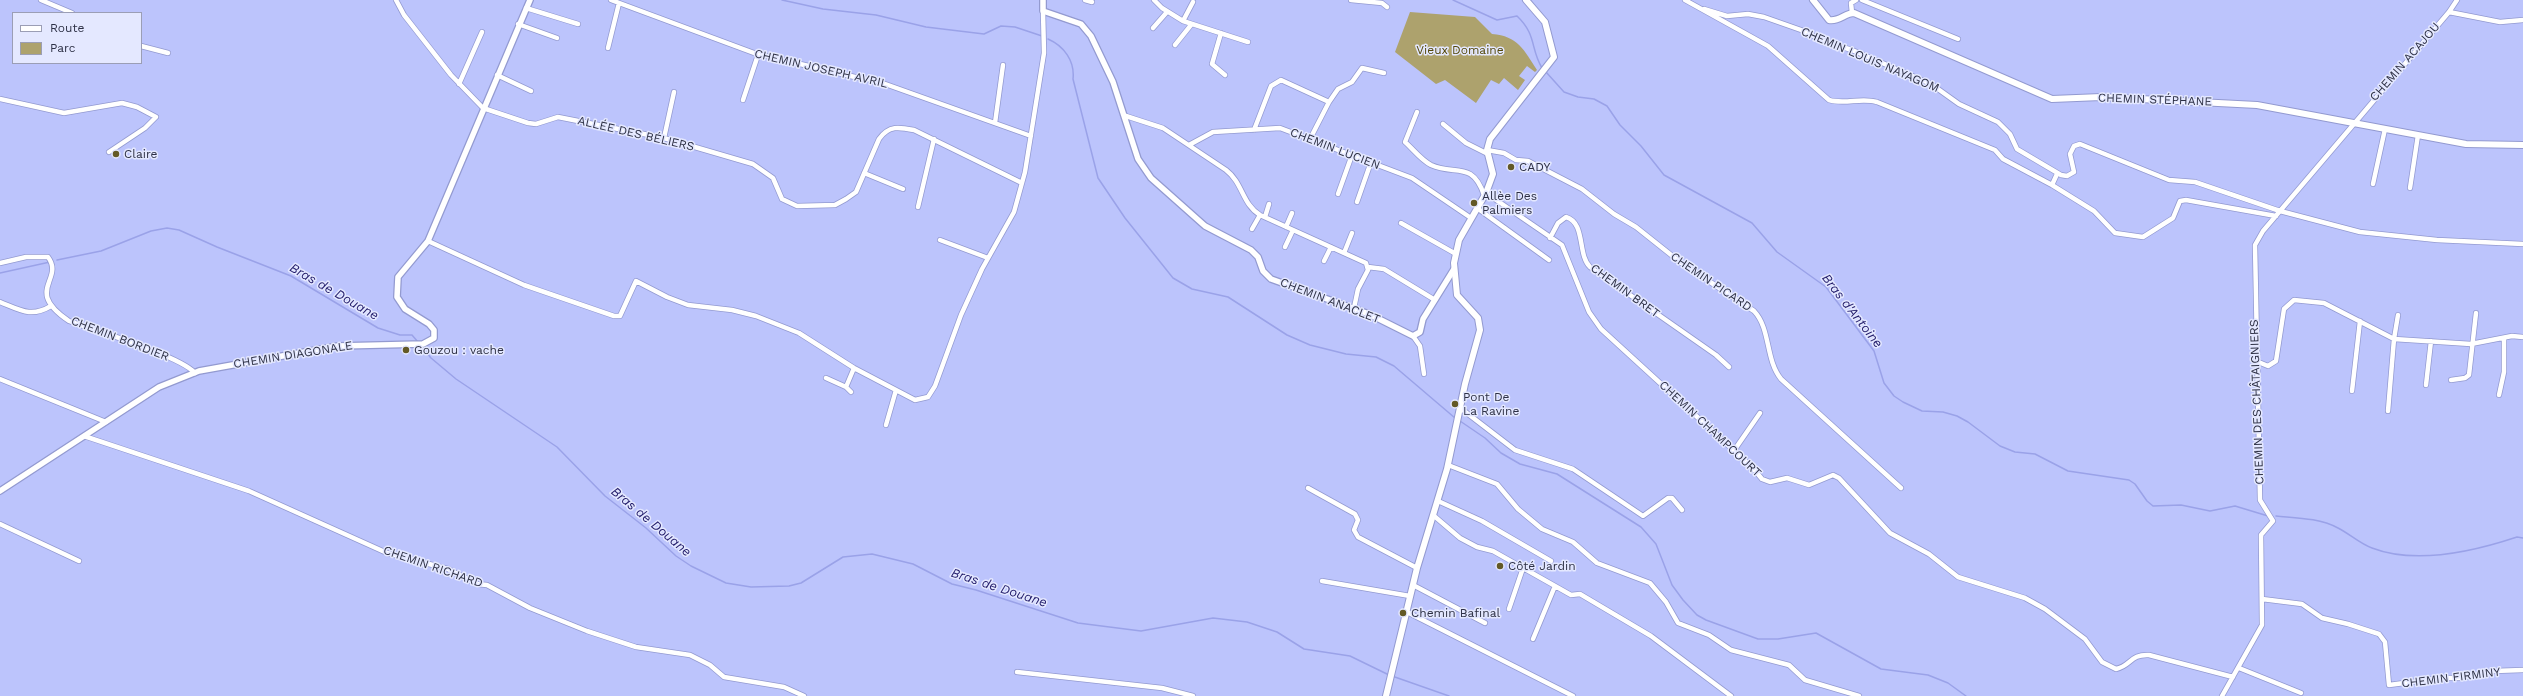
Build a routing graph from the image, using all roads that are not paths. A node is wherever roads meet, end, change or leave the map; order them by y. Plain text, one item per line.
1 (41, 0) edge
2 (396, 0) edge
3 (530, 0) edge
4 (611, 0) edge
5 (1043, 0) edge
6 (1085, 0) edge
7 (1154, 0) edge
8 (1351, 0) edge
9 (1526, 0) edge
10 (1685, 0) edge
11 (1813, 0) edge
12 (1856, 0) edge
13 (1862, 0) edge
14 (2457, 0) edge
15 (1092, 2) dead end
16 (1193, 2) dead end
17 (620, 3) junction
18 (1388, 7) dead end
19 (526, 8) junction
20 (1704, 9) junction
21 (1043, 10) junction
22 (70, 12) edge
23 (1167, 12) junction
24 (2449, 12) junction
25 (1852, 13) junction
26 (2523, 20) edge
27 (1183, 21) junction
28 (518, 24) junction
29 (578, 24) dead end
30 (1191, 25) junction
31 (1153, 28) dead end
32 (482, 32) dead end
33 (1221, 33) junction
34 (557, 38) dead end
35 (1958, 39) dead end
36 (1248, 42) dead end
37 (1175, 45) dead end
38 (142, 46) edge
39 (608, 48) dead end
40 (168, 53) dead end
41 (758, 55) junction
42 (1003, 65) dead end
43 (1384, 73) dead end
44 (497, 75) junction
45 (1225, 75) dead end
46 (459, 84) junction
47 (531, 90) dead end
48 (674, 92) dead end
49 (0, 99) edge
50 (743, 100) dead end
51 (1329, 102) junction
52 (483, 108) junction
53 (1417, 112) dead end
54 (1126, 116) junction
55 (995, 123) junction
56 (1442, 124) dead end
57 (2353, 124) junction
58 (2385, 129) junction
59 (1254, 130) junction
60 (2418, 135) junction
61 (1031, 136) junction
62 (664, 138) junction
63 (934, 139) junction
64 (1310, 139) junction
65 (2523, 145) edge
66 (1189, 146) junction
67 (109, 152) dead end
68 (1487, 152) junction
69 (1352, 155) junction
70 (1371, 162) junction
71 (864, 173) junction
72 (2058, 174) junction
73 (1022, 183) junction
74 (2373, 184) dead end
75 (2052, 185) junction
76 (2410, 188) dead end
77 (903, 189) dead end
78 (1338, 194) dead end
79 (1485, 194) junction
80 (1357, 202) dead end
81 (1269, 204) dead end
82 (918, 207) dead end
83 (1477, 208) junction
84 (2280, 211) junction
85 (1292, 213) dead end
86 (1262, 216) junction
87 (2276, 216) junction
88 (1471, 218) junction
89 (1401, 223) dead end
90 (1286, 227) junction
91 (1252, 229) dead end
92 (1292, 230) junction
93 (1352, 233) dead end
94 (1550, 238) junction
95 (940, 240) dead end
96 (428, 241) junction
97 (2523, 244) edge
98 (1285, 247) dead end
99 (1331, 247) junction
100 (1344, 253) junction
101 (1456, 254) junction
102 (988, 258) junction
103 (1549, 260) dead end
104 (1324, 261) dead end
105 (0, 263) edge
106 (1368, 267) junction
107 (1454, 269) junction
108 (1435, 300) junction
109 (0, 302) edge
110 (51, 306) junction
111 (1354, 308) junction
112 (2476, 313) dead end
113 (2398, 315) dead end
114 (2360, 321) junction
115 (1413, 336) junction
116 (2523, 337) edge
117 (2394, 338) junction
118 (2504, 338) junction
119 (2431, 341) junction
120 (2471, 344) junction
121 (2256, 361) junction
122 (1729, 367) dead end
123 (854, 368) junction
124 (195, 373) junction
125 (1424, 374) dead end
126 (826, 378) dead end
127 (0, 379) edge
128 (2451, 380) dead end
129 (2426, 385) dead end
130 (846, 387) junction
131 (896, 390) junction
132 (2352, 391) dead end
133 (851, 392) dead end
134 (2499, 395) dead end
135 (1459, 409) junction
136 (2388, 411) dead end
137 (1760, 413) dead end
138 (106, 422) junction
139 (886, 425) dead end
140 (84, 436) junction
141 (1733, 452) junction
142 (1448, 465) junction
143 (1308, 488) dead end
144 (1902, 488) dead end
145 (0, 491) edge
146 (1438, 501) junction
147 (1682, 510) dead end
148 (1433, 515) junction
149 (0, 524) edge
150 (79, 561) dead end
151 (1551, 561) dead end
152 (1417, 568) junction
153 (1523, 568) junction
154 (1322, 581) dead end
155 (1413, 585) junction
156 (1555, 586) junction
157 (1410, 596) junction
158 (2262, 598) junction
159 (1509, 609) dead end
160 (1407, 612) junction
161 (1485, 623) dead end
162 (1533, 639) dead end
163 (2239, 668) junction
164 (2523, 670) edge
165 (1017, 672) dead end
166 (2233, 677) junction
167 (2301, 693) dead end
168 (804, 696) edge
169 (1193, 696) edge
170 (1386, 696) edge
171 (1573, 696) edge
172 (1731, 696) edge
173 (1859, 696) edge
174 (2222, 696) edge

1 - 22 street
2 - 46 street, ALLÉE DES BÉLIERS
3 - 19 street, CHEMIN DIAGONALE
4 - 17 street, CHEMIN JOSEPH AVRIL
5 - 21 street
6 - 15 street
7 - 23 street
8 - 18 street
9 - 68 main road
10 - 20 street
11 - 25 main road
12 - 25 street
13 - 35 street
14 - 24 street, CHEMIN ACAJOU
16 - 27 street
17 - 39 street
17 - 41 street, CHEMIN JOSEPH AVRIL
19 - 28 street, CHEMIN DIAGONALE
19 - 29 street
20 - 72 street, CHEMIN LOUIS NAYAGOM
20 - 75 street
21 - 54 street, CHEMIN ANACLET
21 - 61 street
23 - 27 street
23 - 31 street
24 - 26 street
24 - 57 street, CHEMIN ACAJOU
25 - 57 main road, CHEMIN STÉPHANE
27 - 30 street
28 - 34 street
28 - 44 street, CHEMIN DIAGONALE
30 - 33 street
30 - 37 street
32 - 46 street
33 - 36 street
33 - 45 street
38 - 40 street
41 - 50 street
41 - 55 street, CHEMIN JOSEPH AVRIL
42 - 55 street
43 - 51 street
44 - 47 street
44 - 52 street, CHEMIN DIAGONALE
46 - 52 street, ALLÉE DES BÉLIERS
48 - 62 street
49 - 67 street
51 - 59 street
51 - 64 street
52 - 62 street, ALLÉE DES BÉLIERS
52 - 96 street, CHEMIN DIAGONALE
53 - 79 street
54 - 66 street
54 - 111 street, CHEMIN ANACLET
55 - 61 street, CHEMIN JOSEPH AVRIL
56 - 68 street, CHEMIN PICARD
57 - 58 main road, CHEMIN STÉPHANE
57 - 84 street, CHEMIN DES CHÂTAIGNIERS
58 - 60 main road, CHEMIN STÉPHANE
58 - 74 street
59 - 64 street, CHEMIN LUCIEN
59 - 66 street, CHEMIN LUCIEN
60 - 65 main road, CHEMIN STÉPHANE
60 - 76 street
61 - 73 street
62 - 71 street, ALLÉE DES BÉLIERS
63 - 71 street, ALLÉE DES BÉLIERS
63 - 73 street, ALLÉE DES BÉLIERS
63 - 82 street
64 - 69 street, CHEMIN LUCIEN
66 - 86 street
68 - 79 main road
68 - 144 street, CHEMIN PICARD
69 - 70 street, CHEMIN LUCIEN
69 - 78 street
70 - 80 street
70 - 88 street, CHEMIN LUCIEN
71 - 77 street
72 - 75 street
72 - 84 street
73 - 102 street
75 - 87 street
79 - 83 main road
79 - 94 street, CHEMIN CHAMPCOURT
81 - 86 street
83 - 88 main road
83 - 103 street
84 - 87 street, CHEMIN DES CHÂTAIGNIERS
84 - 97 street
85 - 90 street
86 - 90 street
86 - 91 street
87 - 121 street, CHEMIN DES CHÂTAIGNIERS
88 - 101 main road
89 - 101 street
90 - 92 street
92 - 98 street
92 - 99 street
93 - 100 street
94 - 122 street, CHEMIN BRET
94 - 141 street, CHEMIN CHAMPCOURT
95 - 102 street
96 - 123 street
96 - 124 street, CHEMIN DIAGONALE
99 - 100 street
99 - 104 street
100 - 106 street
101 - 107 main road
102 - 131 street
105 - 110 street
106 - 108 street
106 - 111 street
107 - 108 street
107 - 135 main road
108 - 115 street
109 - 110 street
110 - 124 street, CHEMIN BORDIER
111 - 115 street, CHEMIN ANACLET
112 - 120 street
113 - 117 street
114 - 117 street
114 - 121 street
114 - 132 street
115 - 125 street
116 - 118 street
117 - 119 street
117 - 136 street
118 - 120 street
118 - 134 street
119 - 120 street
119 - 129 street
120 - 128 street
121 - 158 street, CHEMIN DES CHÂTAIGNIERS
123 - 130 street
123 - 131 street
124 - 138 street, CHEMIN DIAGONALE
126 - 130 street
127 - 138 street
130 - 133 street
131 - 139 street
135 - 142 main road
135 - 147 street
137 - 141 street
138 - 140 street, CHEMIN DIAGONALE
140 - 145 street, CHEMIN DIAGONALE
140 - 168 street, CHEMIN RICHARD
141 - 166 street, CHEMIN CHAMPCOURT
142 - 146 main road
142 - 173 street
143 - 152 street
146 - 148 main road
146 - 151 street
148 - 152 main road
148 - 153 street
149 - 150 street
152 - 155 main road
153 - 156 street
153 - 159 street
154 - 157 street
155 - 157 main road
155 - 161 street
156 - 162 street
156 - 172 street
157 - 160 main road
158 - 163 street, CHEMIN DES CHÂTAIGNIERS
158 - 164 street, CHEMIN FIRMINY
160 - 170 main road
160 - 171 street
163 - 166 street, CHEMIN DES CHÂTAIGNIERS
163 - 167 street
165 - 169 street
166 - 174 street, CHEMIN DES CHÂTAIGNIERS

